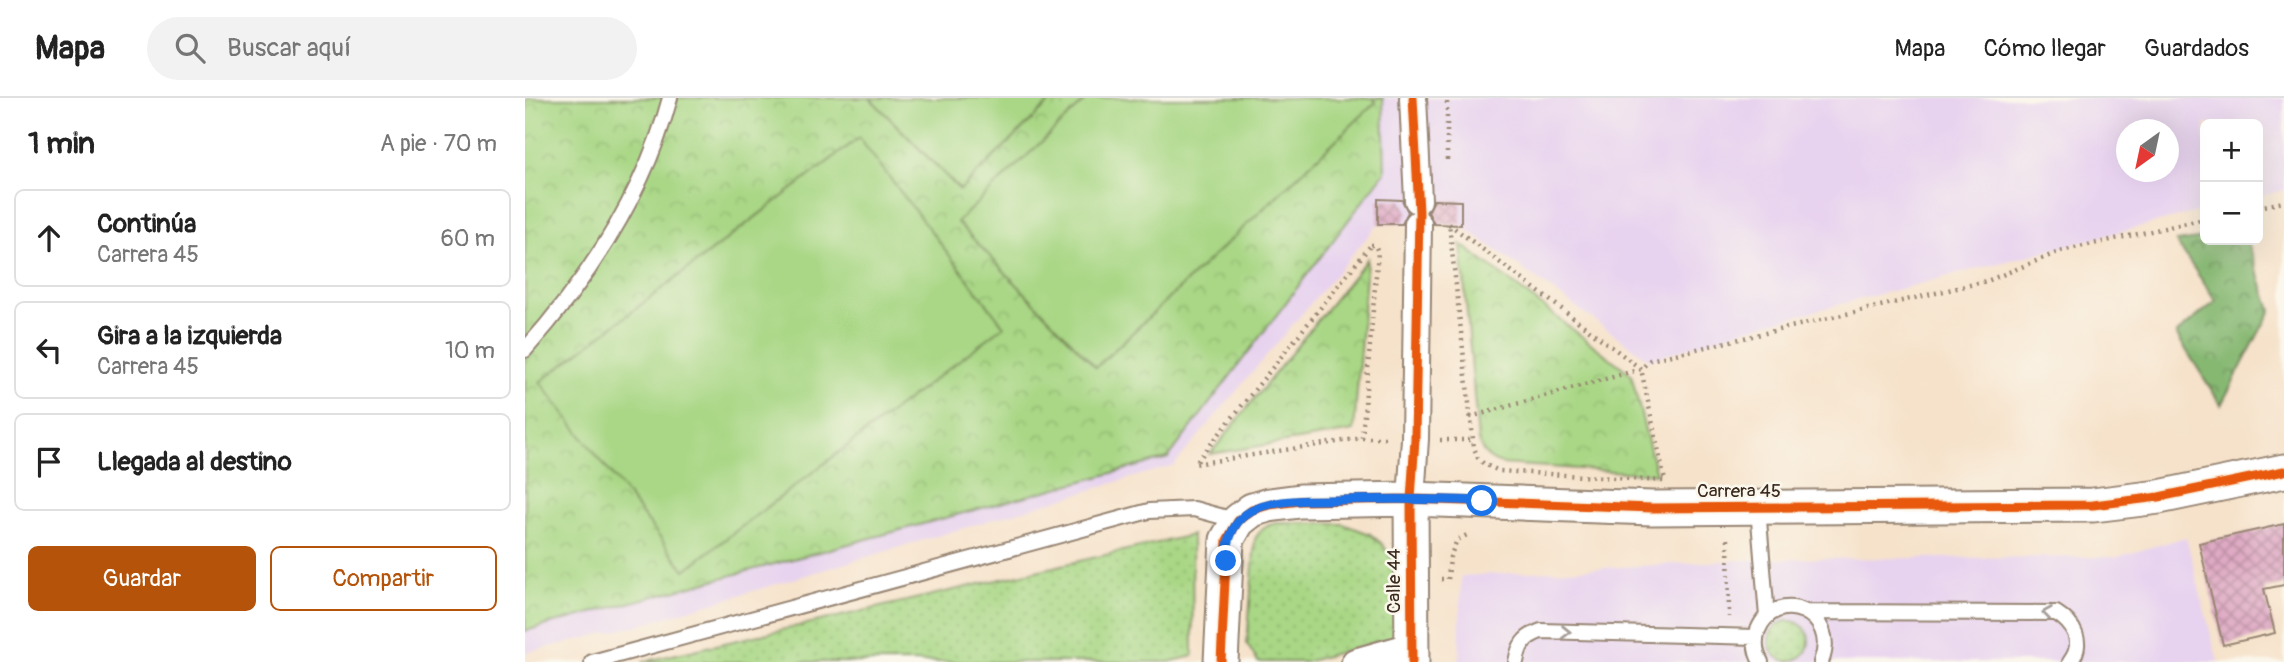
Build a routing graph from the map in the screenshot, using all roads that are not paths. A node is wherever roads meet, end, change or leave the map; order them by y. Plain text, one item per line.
1 (670, 98) edge
2 (1413, 98) edge
3 (525, 350) edge
4 (2284, 471) edge
5 (1411, 499) junction
6 (1758, 508) junction
7 (1238, 521) junction
8 (1807, 612) junction
9 (1767, 617) junction
10 (1756, 636) junction
11 (1412, 654) edge
12 (592, 662) edge
13 (1221, 662) edge
14 (1355, 662) edge
15 (1516, 662) edge
16 (1762, 662) edge
17 (1821, 662) edge
18 (2070, 662) edge

1 - 3 lane
2 - 5 street
4 - 6 street, Carrera 45
5 - 6 street, Carrera 45
5 - 7 street, Carrera 45
5 - 11 street, Calle 44
6 - 9 lane
7 - 12 lane
7 - 13 street
8 - 9 lane
8 - 17 lane
18 -> 8 lane
9 - 10 lane
15 -> 10 lane
10 - 16 lane
11 - 14 street

